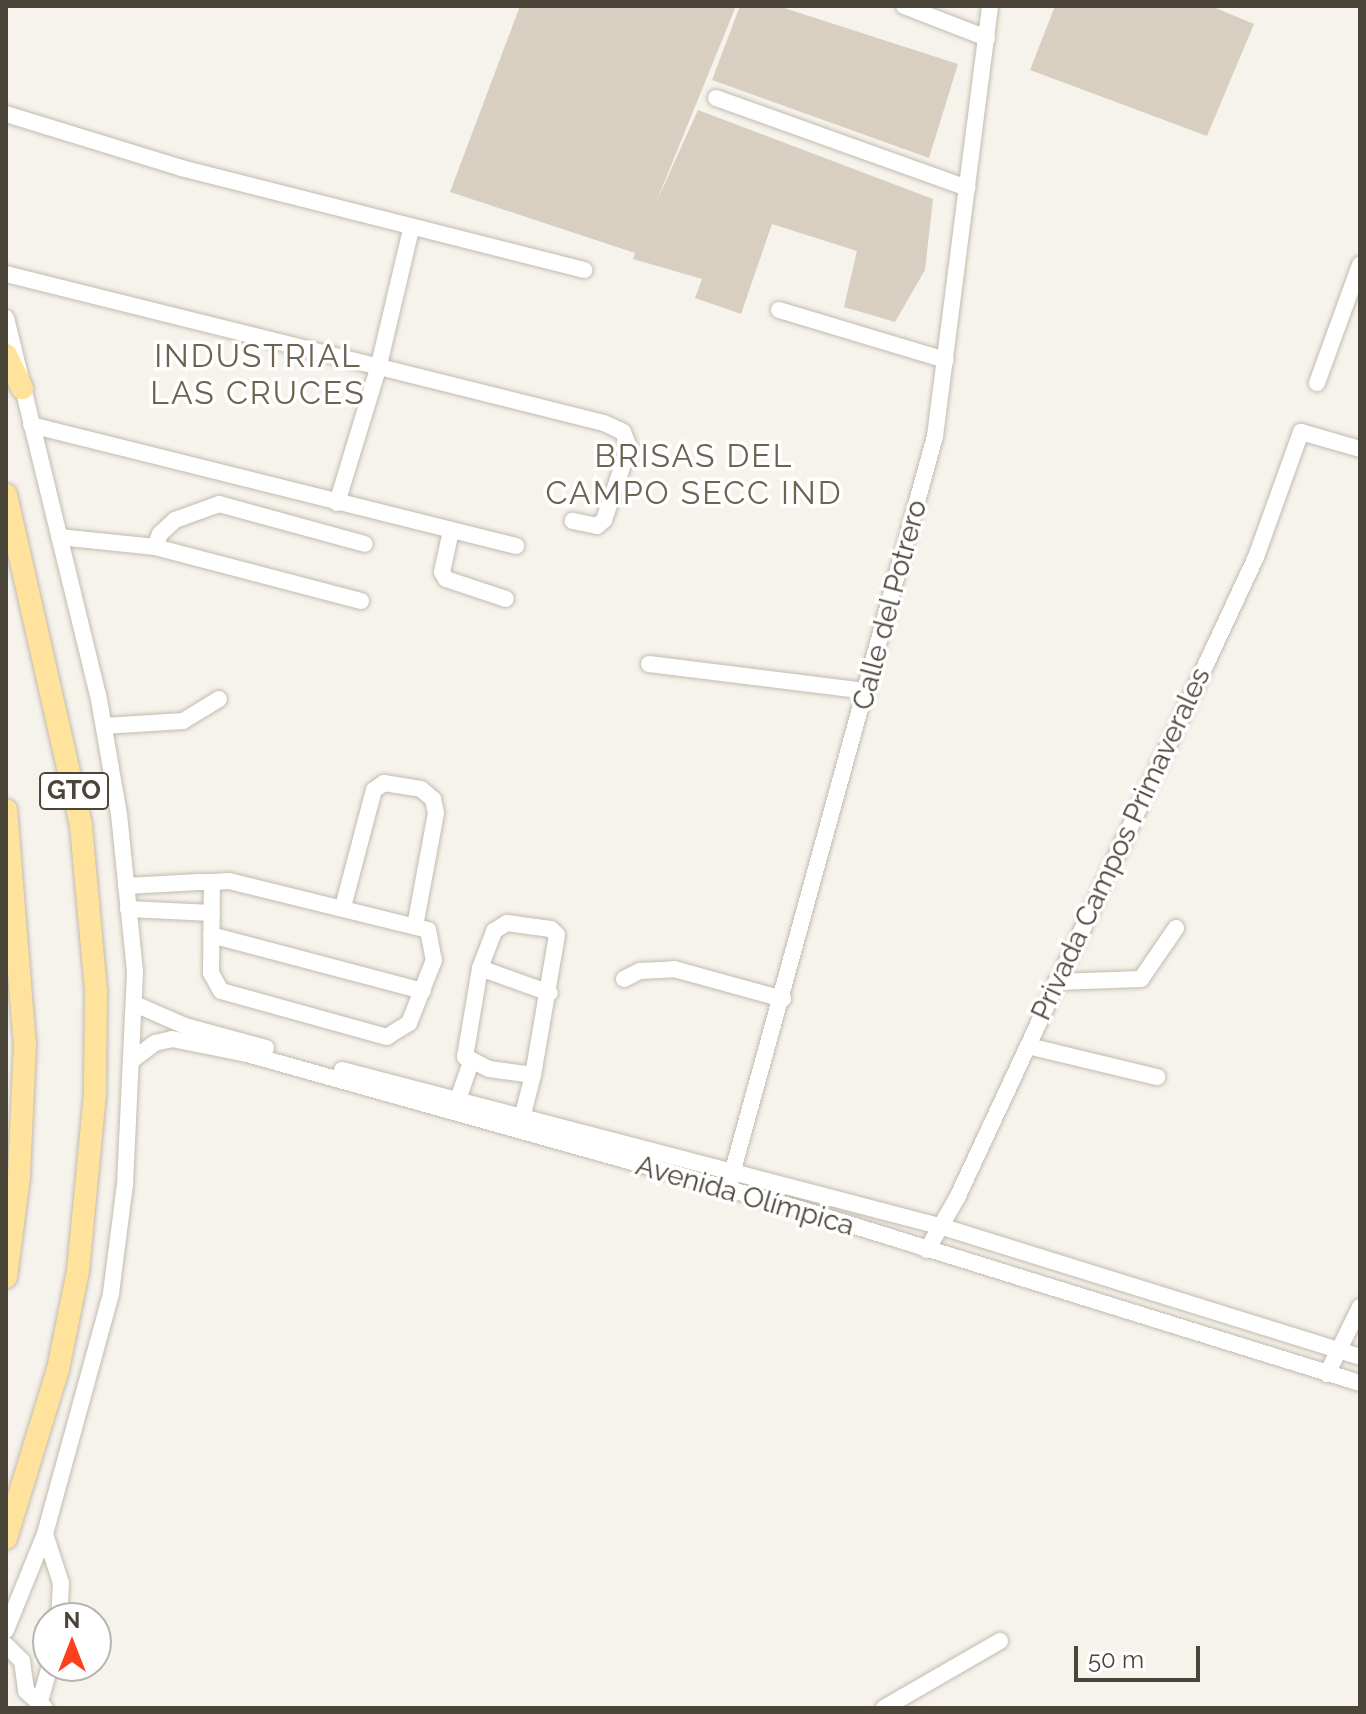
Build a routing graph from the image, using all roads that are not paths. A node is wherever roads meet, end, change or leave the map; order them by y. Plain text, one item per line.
1 (904, 6) edge
2 (990, 6) edge
3 (987, 38) junction
4 (716, 98) dead end
5 (6, 114) edge
6 (967, 188) junction
7 (411, 229) junction
8 (1360, 265) edge
9 (584, 270) dead end
10 (6, 274) edge
11 (779, 310) dead end
12 (6, 318) edge
13 (6, 355) edge
14 (946, 360) junction
15 (378, 369) junction
16 (1317, 383) dead end
17 (22, 388) junction
18 (31, 425) junction
19 (1360, 449) edge
20 (6, 495) edge
21 (337, 503) junction
22 (573, 521) dead end
23 (451, 531) junction
24 (59, 537) junction
25 (365, 544) dead end
26 (516, 546) dead end
27 (155, 547) junction
28 (506, 599) dead end
29 (361, 601) dead end
30 (649, 664) dead end
31 (867, 691) junction
32 (219, 699) dead end
33 (104, 726) junction
34 (6, 810) edge
35 (212, 882) junction
36 (126, 886) junction
37 (343, 907) junction
38 (128, 909) junction
39 (212, 913) junction
40 (415, 926) junction
41 (1176, 928) dead end
42 (211, 935) junction
43 (480, 968) junction
44 (624, 979) dead end
45 (1056, 982) junction
46 (423, 991) junction
47 (550, 993) junction
48 (783, 999) junction
49 (135, 1004) junction
50 (1028, 1046) junction
51 (131, 1061) junction
52 (471, 1062) junction
53 (533, 1075) junction
54 (1157, 1077) dead end
55 (455, 1107) junction
56 (520, 1125) junction
57 (731, 1171) junction
58 (728, 1191) junction
59 (943, 1227) junction
60 (927, 1250) junction
61 (6, 1277) edge
62 (1360, 1307) edge
63 (1339, 1351) junction
64 (1360, 1357) edge
65 (1327, 1374) junction
66 (1360, 1383) edge
67 (45, 1534) junction
68 (6, 1538) edge
69 (60, 1602) edge
70 (6, 1630) edge
71 (1000, 1641) dead end
72 (6, 1645) edge
73 (46, 1682) edge
74 (40, 1707) edge
75 (884, 1708) edge

1 - 3 street
2 - 3 street, Calle del Potrero
3 - 6 street, Calle del Potrero
4 - 6 street
5 - 7 street
6 - 14 street, Calle del Potrero
7 - 9 street
7 - 15 street
8 - 16 street
10 - 15 street
11 - 14 street
12 - 17 street
13 - 17 main road
14 - 31 street, Calle del Potrero
15 - 21 street
15 - 22 street
17 - 18 street
18 - 21 street
18 - 24 street
19 - 45 street, Privada Campos Primaverales
20 - 68 main road, GTO
21 - 23 street
23 - 26 street
23 - 28 street
24 - 27 street
24 - 33 street
25 - 27 street
27 - 29 street
30 - 31 street
31 - 48 street, Calle del Potrero
32 - 33 street
33 - 36 street
34 - 61 main road, GTO
35 - 36 street
35 - 37 street
35 - 39 street
36 - 38 street
37 - 40 street
37 - 40 street
38 - 39 street
38 - 49 street
39 - 42 street
40 - 46 street
41 - 45 street
42 - 46 street
42 - 46 street
43 - 47 street
43 - 47 street
43 - 52 street
44 - 48 street
45 - 50 street, Privada Campos Primaverales
47 - 53 street
48 - 57 street, Calle del Potrero
49 - 51 street
49 - 55 street, Avenida Olímpica
50 - 54 street
50 - 59 street, Privada Campos Primaverales
51 - 55 street, Avenida Olímpica
51 - 67 street
52 - 53 street
52 - 55 street
53 - 56 street
55 - 56 street, Avenida Olímpica
56 - 57 street, Avenida Olímpica
56 - 58 street, Avenida Olímpica
57 - 58 street, Calle del Potrero
57 - 59 street, Avenida Olímpica
58 - 60 street, Avenida Olímpica
59 - 60 street, Privada Campos Primaverales
59 - 63 street, Avenida Olímpica
60 - 65 street, Avenida Olímpica
62 - 63 street
63 - 64 street, Avenida Olímpica
63 - 65 street
65 - 66 street, Avenida Olímpica
67 - 69 street
67 - 70 street
71 - 75 street
72 - 74 street
73 - 74 street

